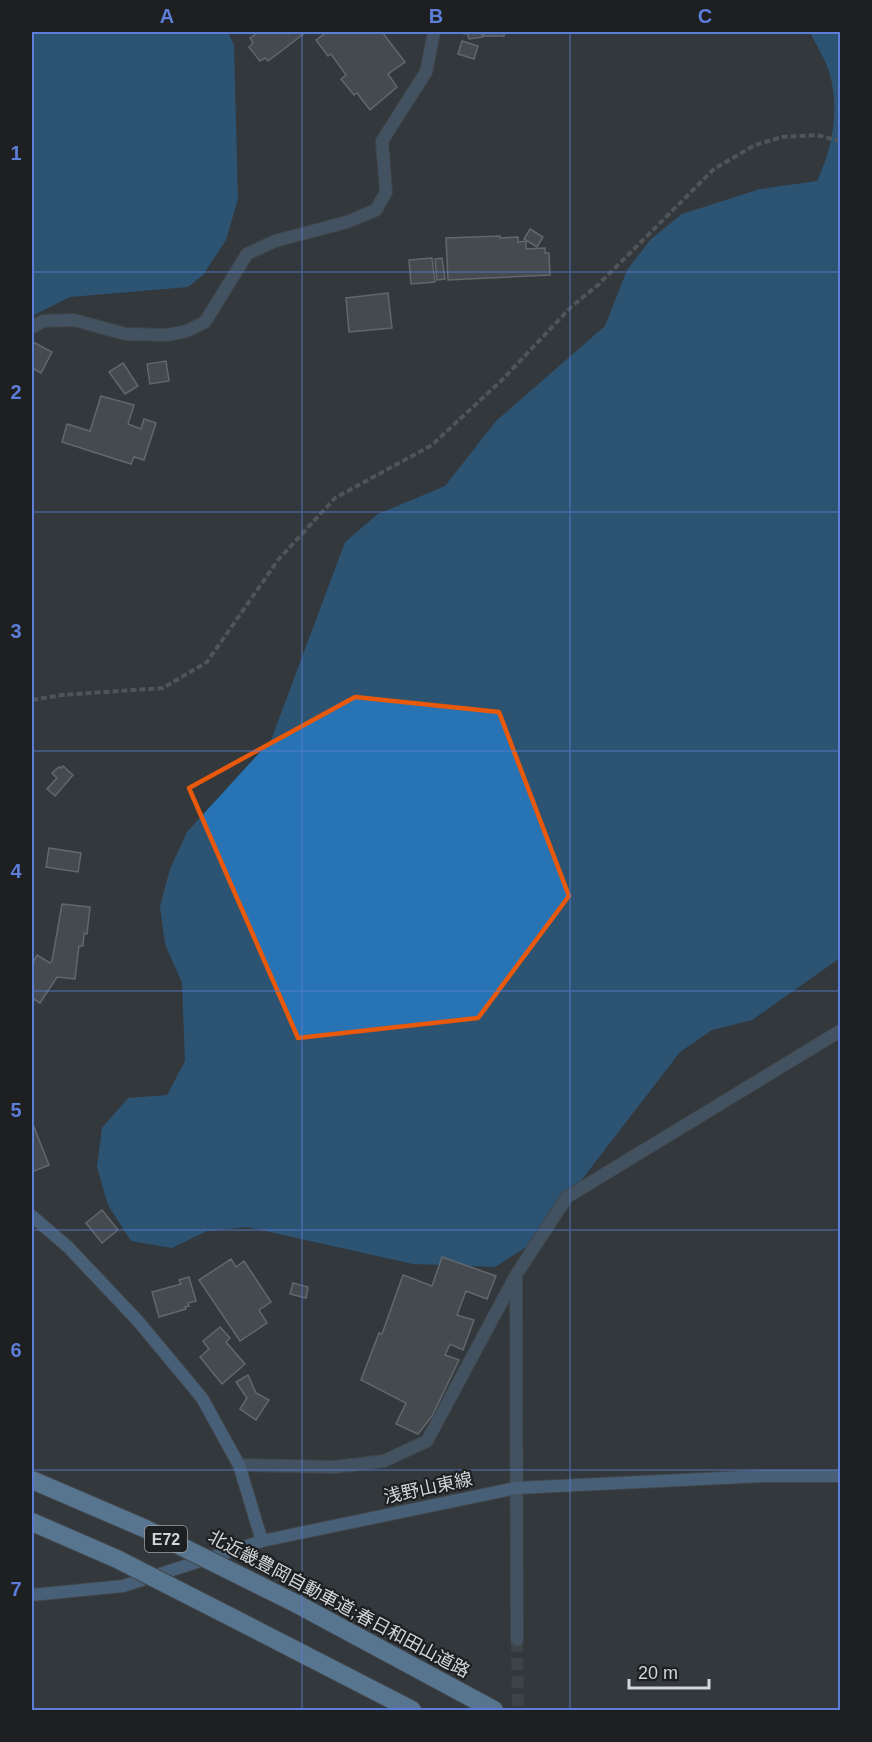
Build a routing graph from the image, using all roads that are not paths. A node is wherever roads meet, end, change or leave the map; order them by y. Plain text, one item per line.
1 (434, 32) edge
2 (32, 327) edge
3 (840, 1031) edge
4 (32, 1216) edge
5 (516, 1275) junction
6 (239, 1465) junction
7 (840, 1476) edge
8 (32, 1480) edge
9 (516, 1488) junction
10 (32, 1522) edge
11 (262, 1541) junction
12 (34, 1595) edge
13 (517, 1640) tunnel mouth
14 (280, 1641) junction
15 (386, 1710) edge
16 (412, 1710) edge
17 (495, 1710) edge

1 - 2 street
3 - 5 street
4 - 6 main road
5 - 6 street
5 - 9 street
6 - 11 main road
7 - 9 main road, 浅野山東線
8 - 17 highway, 北近畿豊岡自動車道;春日和田山道路 / E72, bridge
9 - 11 main road, 浅野山東線
9 - 13 street
10 - 14 highway, E72, bridge
11 - 12 main road, 浅野山東線
14 - 15 highway
14 - 16 highway, E72

